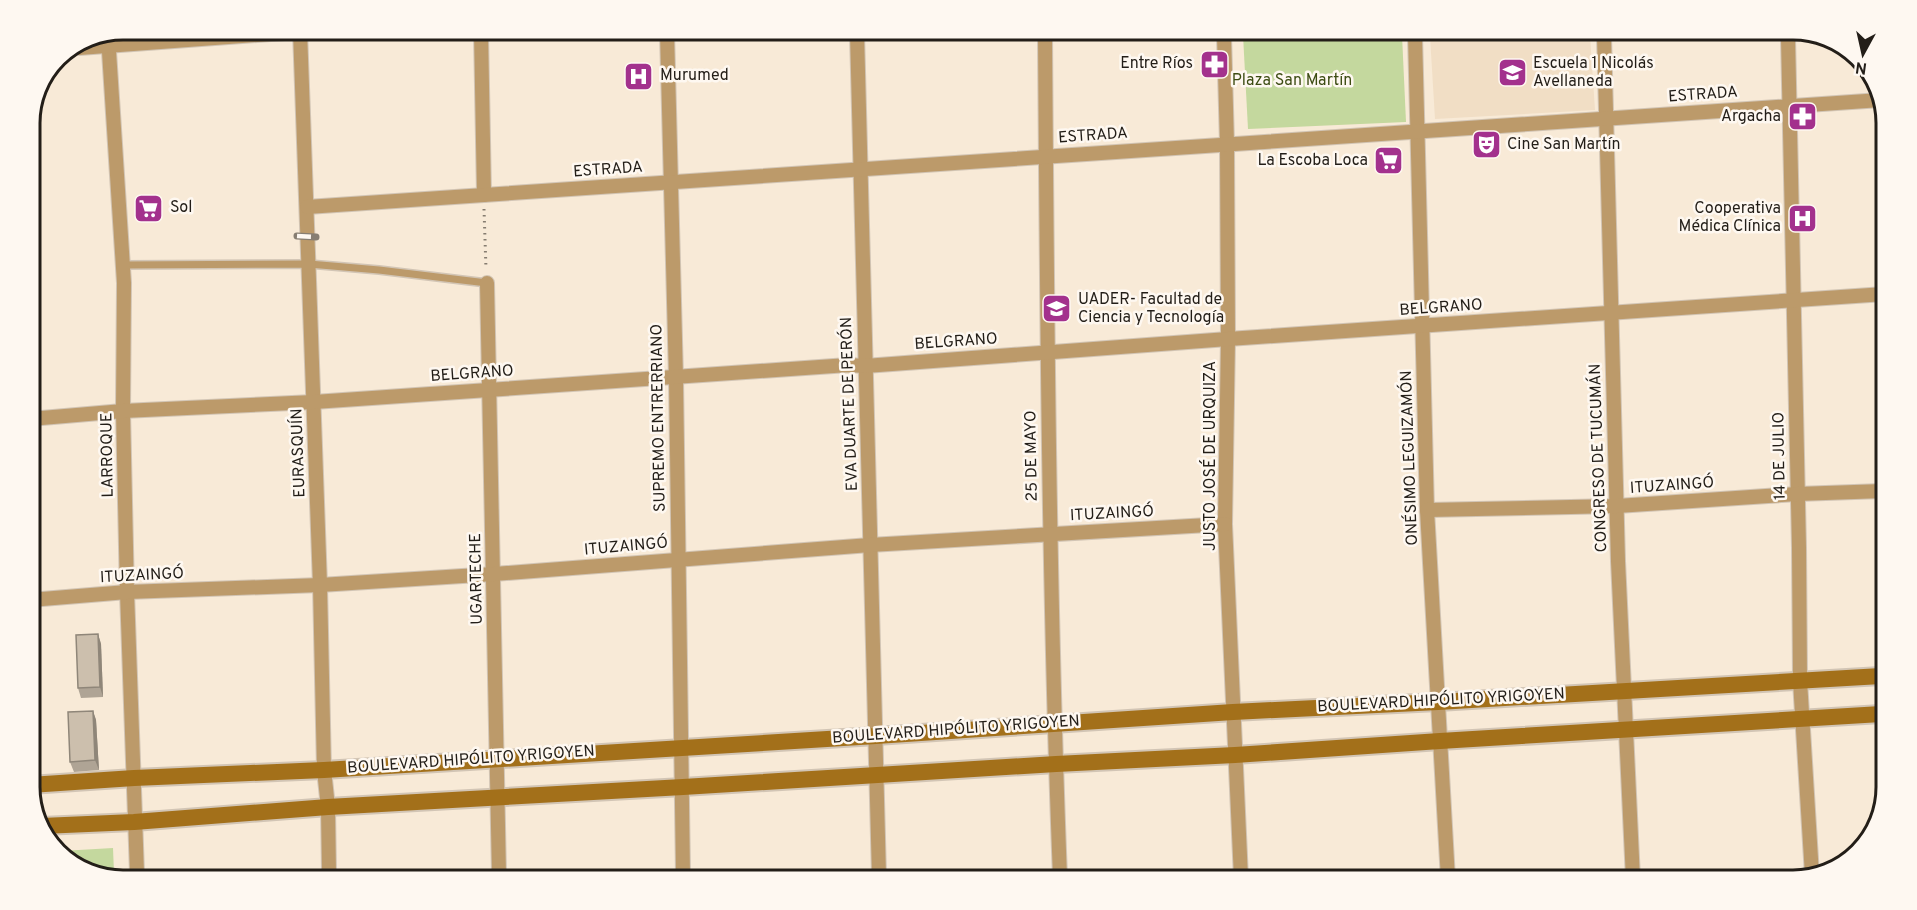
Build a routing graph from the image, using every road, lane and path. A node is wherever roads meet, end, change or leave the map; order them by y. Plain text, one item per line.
1 (304, 40) edge
2 (481, 40) edge
3 (667, 40) edge
4 (857, 40) edge
5 (1045, 40) edge
6 (1224, 40) edge
7 (1415, 40) edge
8 (1604, 40) edge
9 (1788, 40) edge
10 (108, 41) edge
11 (1873, 101) edge
12 (1789, 106) junction
13 (1606, 118) junction
14 (1417, 131) junction
15 (1227, 144) junction
16 (1046, 156) junction
17 (860, 169) junction
18 (670, 182) junction
19 (484, 195) junction
20 (307, 207) junction
21 (309, 264) junction
22 (123, 266) junction
23 (487, 282) junction
24 (1876, 295) edge
25 (1793, 300) junction
26 (1612, 314) junction
27 (1422, 326) junction
28 (1228, 339) junction
29 (1047, 352) junction
30 (865, 366) junction
31 (676, 378) junction
32 (490, 389) junction
33 (314, 402) junction
34 (123, 411) junction
35 (41, 418) edge
36 (1876, 490) edge
37 (1797, 494) junction
38 (1617, 506) junction
39 (1427, 510) junction
40 (1225, 524) junction
41 (1051, 534) junction
42 (870, 545) junction
43 (679, 560) junction
44 (494, 574) junction
45 (320, 585) junction
46 (127, 592) junction
47 (41, 599) edge
48 (1876, 676) edge
49 (1800, 681) junction
50 (1625, 691) junction
51 (1438, 702) junction
52 (1233, 712) junction
53 (1876, 714) edge
54 (1802, 719) junction
55 (1055, 723) junction
56 (1626, 729) junction
57 (876, 736) junction
58 (1440, 741) junction
59 (681, 747) junction
60 (1235, 755) junction
61 (496, 758) junction
62 (1056, 764) junction
63 (324, 770) junction
64 (876, 775) junction
65 (134, 777) junction
66 (41, 784) edge
67 (683, 787) junction
68 (497, 798) junction
69 (328, 807) junction
70 (134, 822) junction
71 (50, 826) edge
72 (1812, 868) edge
73 (137, 870) edge
74 (329, 870) edge
75 (499, 870) edge
76 (683, 870) edge
77 (879, 870) edge
78 (1060, 870) edge
79 (1241, 870) edge
80 (1447, 870) edge
81 (1633, 870) edge

1 - 20 street, EURASQUÍN
2 - 19 street
3 - 18 street, SUPREMO ENTRERRIANO
4 - 17 street, EVA DUARTE DE PERÓN
5 - 16 street, 25 DE MAYO
6 - 15 street, JUSTO JOSÉ DE URQUIZA
7 - 14 street, ONÉSIMO LEGUIZAMÓN
8 - 13 street, CONGRESO DE TUCUMÁN
9 - 12 street, 14 DE JULIO
10 - 22 street, LARROQUE
11 - 12 street, ESTRADA
12 - 13 street, ESTRADA
12 - 25 street, 14 DE JULIO
13 - 14 street, ESTRADA
13 - 26 street, CONGRESO DE TUCUMÁN
14 - 15 street, ESTRADA
14 - 27 street, ONÉSIMO LEGUIZAMÓN
15 - 16 street, ESTRADA
15 - 28 street, JUSTO JOSÉ DE URQUIZA
16 - 17 street, ESTRADA
16 - 29 street, 25 DE MAYO
17 - 18 street, ESTRADA
17 - 30 street, EVA DUARTE DE PERÓN
18 - 19 street, ESTRADA
18 - 31 street, SUPREMO ENTRERRIANO
19 - 20 street, ESTRADA
19 - 23 path
20 - 21 street, EURASQUÍN
21 - 22 lane
21 - 23 lane
21 - 33 street, EURASQUÍN
22 - 34 street, LARROQUE
23 - 32 street, UGARTECHE
24 - 25 street, BELGRANO
25 - 26 street, BELGRANO
25 - 37 street, 14 DE JULIO
26 - 27 street, BELGRANO
26 - 38 street, CONGRESO DE TUCUMÁN
27 - 28 street, BELGRANO
27 - 39 street, ONÉSIMO LEGUIZAMÓN
28 - 29 street, BELGRANO
28 - 40 street, JUSTO JOSÉ DE URQUIZA
29 - 30 street, BELGRANO
29 - 41 street, 25 DE MAYO
30 - 31 street, BELGRANO
30 - 42 street, EVA DUARTE DE PERÓN
31 - 32 street, BELGRANO
31 - 43 street, SUPREMO ENTRERRIANO
32 - 33 street, BELGRANO
32 - 44 street, UGARTECHE
33 - 34 street, BELGRANO
33 - 45 street, EURASQUÍN
34 - 35 street, BELGRANO
34 - 46 street, LARROQUE
36 - 37 street, ITUZAINGÓ
37 - 38 street, ITUZAINGÓ
37 - 49 street, 14 DE JULIO
38 - 39 street, ITUZAINGÓ
38 - 50 street, CONGRESO DE TUCUMÁN
39 - 51 street, ONÉSIMO LEGUIZAMÓN
40 - 41 street, ITUZAINGÓ
40 - 52 street, JUSTO JOSÉ DE URQUIZA
41 - 42 street, ITUZAINGÓ
41 - 55 street, 25 DE MAYO
42 - 43 street, ITUZAINGÓ
42 - 57 street, EVA DUARTE DE PERÓN
43 - 44 street, ITUZAINGÓ
43 - 59 street, SUPREMO ENTRERRIANO
44 - 45 street, ITUZAINGÓ
44 - 61 street, UGARTECHE
45 - 46 street, ITUZAINGÓ
45 - 63 street, EURASQUÍN
46 - 47 street, ITUZAINGÓ
46 - 65 street, LARROQUE
48 - 49 main road, BOULEVARD HIPÓLITO YRIGOYEN
49 - 50 main road, BOULEVARD HIPÓLITO YRIGOYEN
49 - 54 street, 14 DE JULIO
50 - 51 main road, BOULEVARD HIPÓLITO YRIGOYEN
50 - 56 street, CONGRESO DE TUCUMÁN
51 - 52 main road, BOULEVARD HIPÓLITO YRIGOYEN
51 - 58 street, ONÉSIMO LEGUIZAMÓN
52 - 55 main road, BOULEVARD HIPÓLITO YRIGOYEN
52 - 60 street, JUSTO JOSÉ DE URQUIZA
53 - 54 main road
54 - 56 main road
54 - 72 street, 14 DE JULIO
55 - 57 main road, BOULEVARD HIPÓLITO YRIGOYEN
55 - 62 street, 25 DE MAYO
56 - 58 main road
56 - 81 street, CONGRESO DE TUCUMÁN
57 - 59 main road, BOULEVARD HIPÓLITO YRIGOYEN
57 - 64 street, EVA DUARTE DE PERÓN
58 - 60 main road
58 - 80 street, ONÉSIMO LEGUIZAMÓN
59 - 61 main road, BOULEVARD HIPÓLITO YRIGOYEN
59 - 67 street, SUPREMO ENTRERRIANO
60 - 62 main road
60 - 79 street, JUSTO JOSÉ DE URQUIZA
61 - 63 main road, BOULEVARD HIPÓLITO YRIGOYEN
61 - 68 street, UGARTECHE
62 - 64 main road
62 - 78 street, 25 DE MAYO
63 - 65 main road, BOULEVARD HIPÓLITO YRIGOYEN
63 - 69 street, EURASQUÍN
64 - 67 main road
64 - 77 street, EVA DUARTE DE PERÓN
65 - 66 main road, BOULEVARD HIPÓLITO YRIGOYEN
65 - 70 street, LARROQUE
67 - 68 main road
67 - 76 street, SUPREMO ENTRERRIANO
68 - 69 main road
68 - 75 street, UGARTECHE
69 - 70 main road
69 - 74 street, EURASQUÍN
70 - 71 main road
70 - 73 street, LARROQUE

